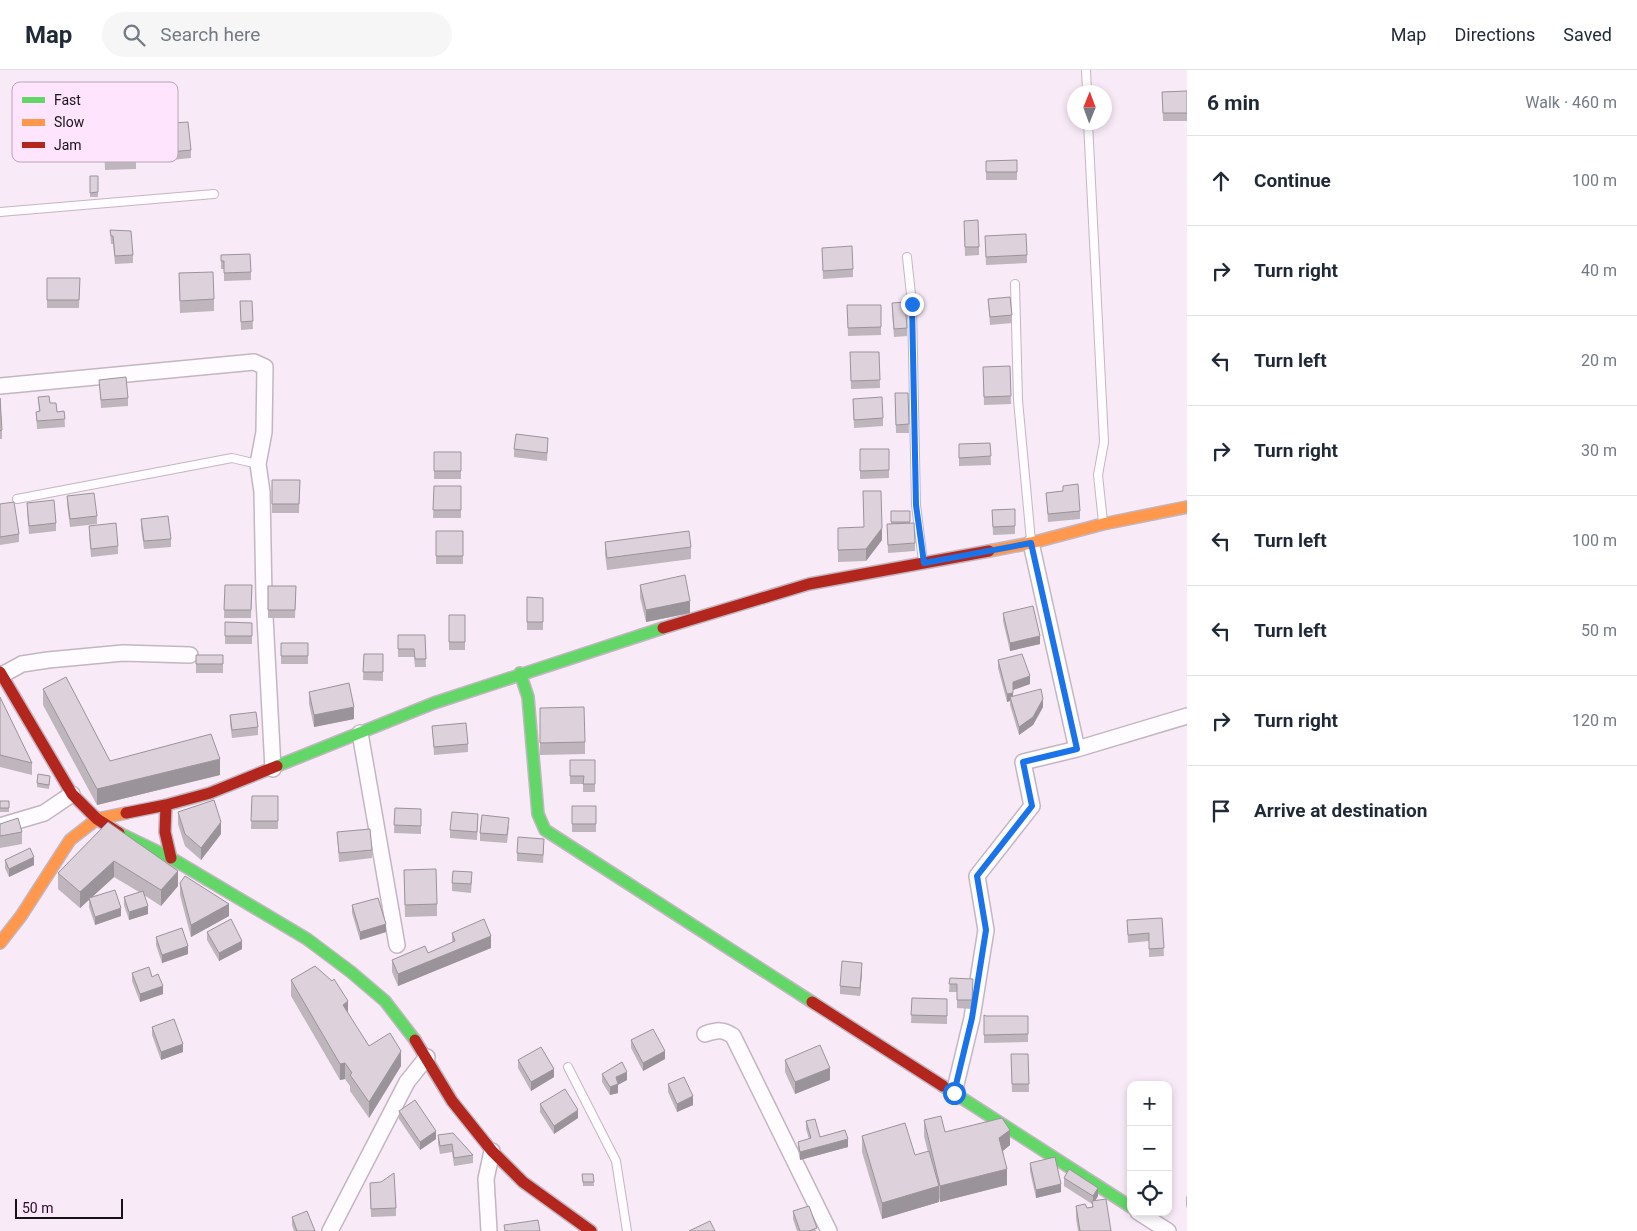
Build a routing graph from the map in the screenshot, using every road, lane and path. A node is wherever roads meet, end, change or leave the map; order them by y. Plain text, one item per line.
1 (1086, 70) edge
2 (1087, 85) edge
3 (1088, 130) edge
4 (214, 194) dead end
5 (0, 212) edge
6 (907, 257) dead end
7 (1015, 284) dead end
8 (0, 386) edge
9 (258, 464) junction
10 (17, 499) dead end
11 (1187, 507) edge
12 (1103, 524) junction
13 (1031, 543) junction
14 (924, 563) junction
15 (190, 655) dead end
16 (1, 673) edge
17 (520, 674) junction
18 (1187, 716) edge
19 (360, 733) junction
20 (1077, 749) junction
21 (273, 768) junction
22 (72, 794) junction
23 (166, 805) junction
24 (97, 819) junction
25 (0, 826) edge
26 (171, 858) junction
27 (0, 943) edge
28 (397, 945) dead end
29 (705, 1034) dead end
30 (427, 1057) junction
31 (568, 1067) dead end
32 (954, 1093) junction
33 (492, 1151) junction
34 (1127, 1204) edge
35 (1144, 1216) edge
36 (330, 1231) edge
37 (489, 1231) edge
38 (591, 1231) edge
39 (627, 1231) edge
40 (829, 1231) edge
41 (1168, 1231) edge

1 - 2 lane
3 - 12 lane
4 - 5 lane
6 - 14 lane
7 - 13 lane
8 - 9 street
9 - 10 lane
9 - 21 street
11 - 12 street
12 - 13 street
13 - 14 street
13 - 20 street
14 - 17 street
15 - 16 street
16 - 22 street
17 - 19 street
17 - 32 street
18 - 20 street
19 - 21 street
19 - 28 street
20 - 32 street
21 - 23 street
22 - 24 street
22 - 25 street
23 - 24 street
23 - 26 street
24 - 26 street
24 - 27 street
26 - 30 street
29 - 40 street
30 - 33 street
30 - 36 street
31 - 39 lane
32 - 34 street
33 - 37 street
33 - 38 street
35 - 41 street

